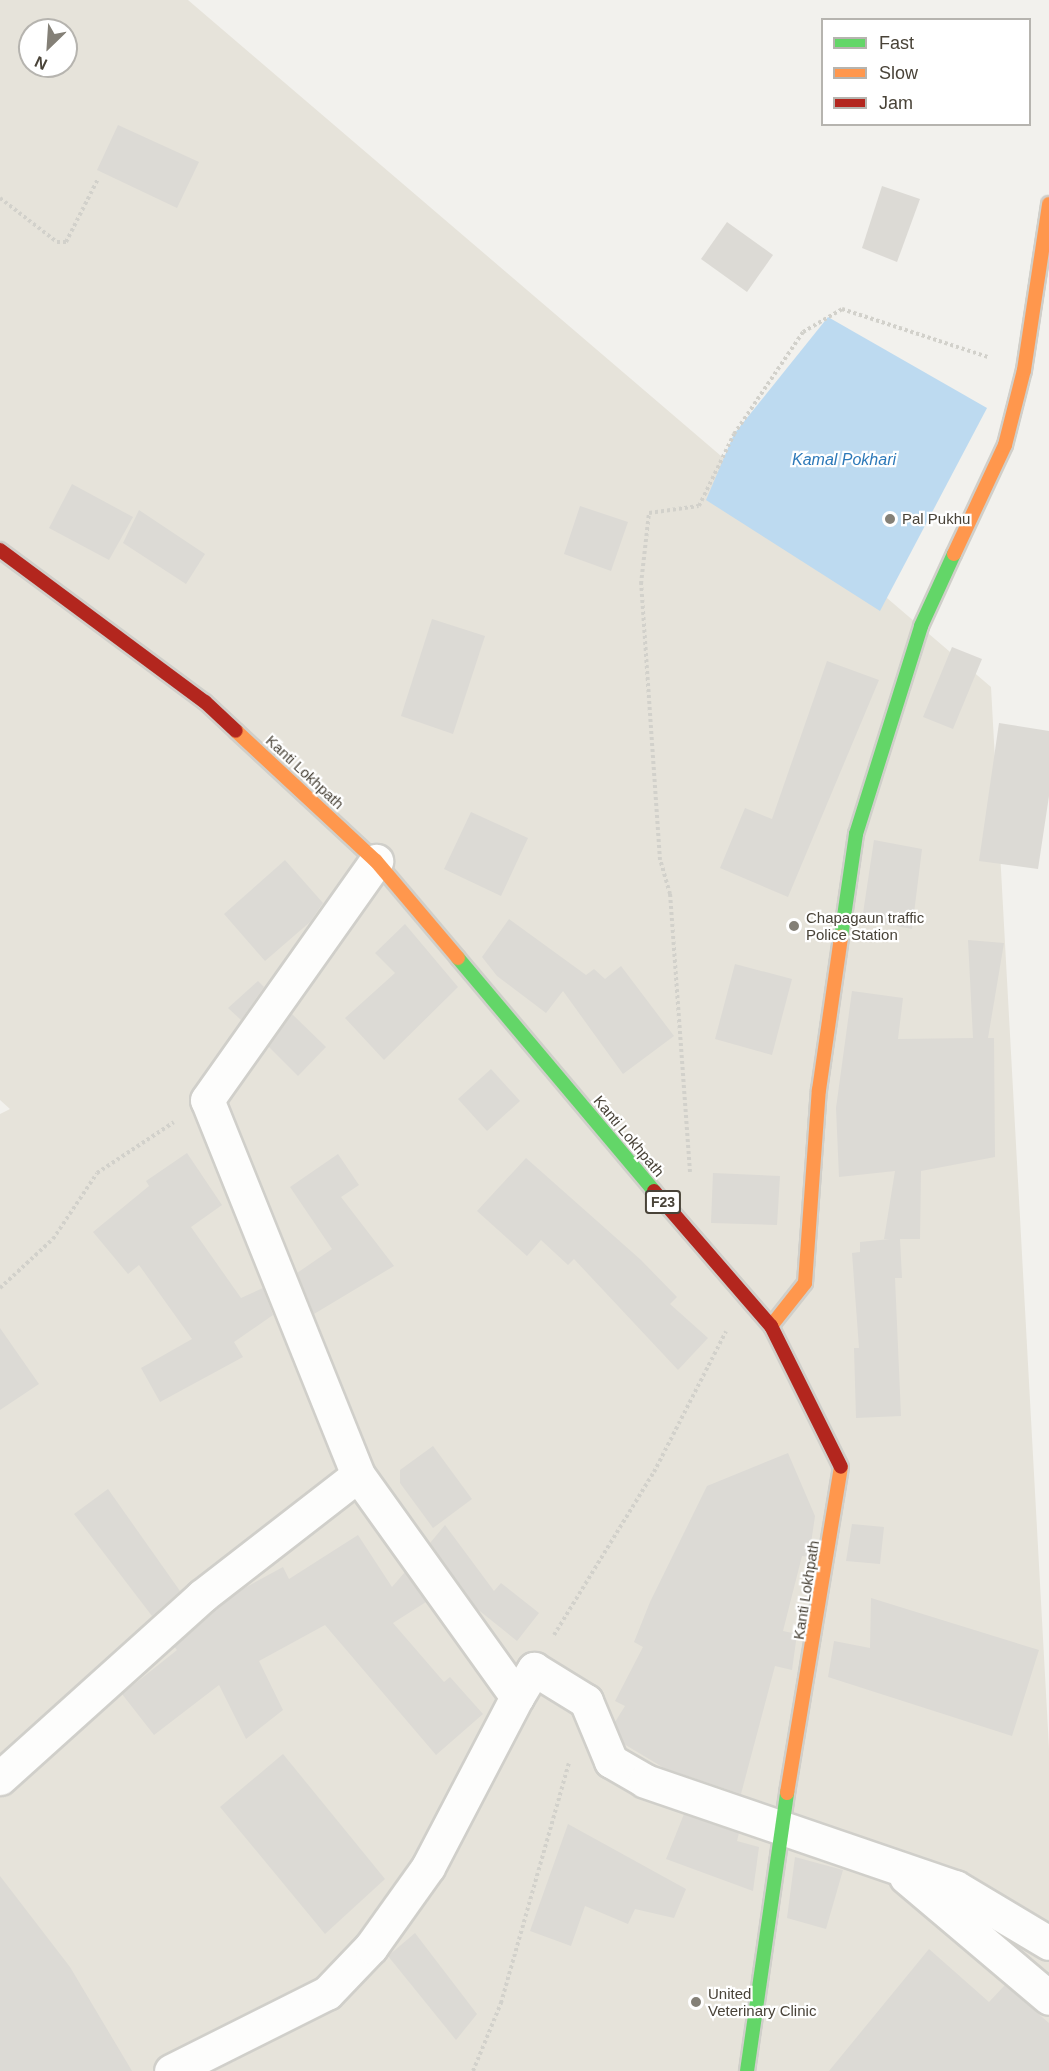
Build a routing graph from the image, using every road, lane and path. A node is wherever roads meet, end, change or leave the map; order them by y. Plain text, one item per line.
1 (98, 179) dead end
2 (0, 198) edge
3 (1049, 204) edge
4 (1024, 370) junction
5 (0, 550) edge
6 (376, 861) junction
7 (207, 1100) junction
8 (690, 1175) dead end
9 (736, 1281) junction
10 (0, 1288) edge
11 (771, 1326) junction
12 (358, 1475) junction
13 (534, 1669) junction
14 (517, 1697) junction
15 (571, 1757) dead end
16 (0, 1778) edge
17 (780, 1829) junction
18 (892, 1866) junction
19 (1049, 1943) edge
20 (1049, 1998) edge
21 (171, 2071) edge
22 (473, 2071) edge
23 (747, 2071) edge

1 - 2 path
3 - 4 main road
4 - 8 path
4 - 11 main road
5 - 6 main road, Kanti Lokhpath / F23
6 - 7 street
6 - 9 main road, Kanti Lokhpath / F23
7 - 10 path
7 - 12 street
9 - 11 main road, Kanti Lokhpath / F23
9 - 13 path
11 - 17 main road, Kanti Lokhpath / F23
12 - 14 street
12 - 16 street
13 - 14 street
13 - 17 street
14 - 21 street
15 - 22 path
17 - 18 street
17 - 23 main road, Kanti Lokhpath / F23
18 - 19 street
18 - 20 street

